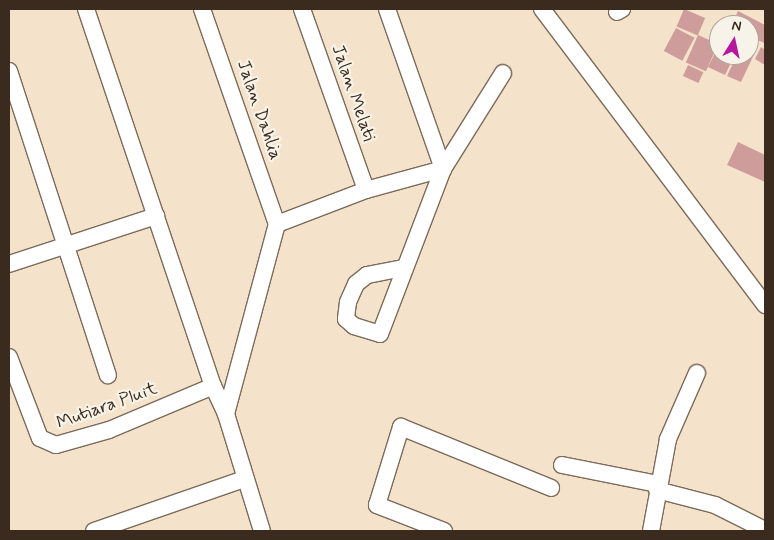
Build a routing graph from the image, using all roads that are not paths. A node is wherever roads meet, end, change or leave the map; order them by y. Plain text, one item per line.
1 (86, 9) edge
2 (202, 9) edge
3 (302, 9) edge
4 (387, 9) edge
5 (542, 9) edge
6 (9, 71) edge
7 (503, 73) dead end
8 (444, 170) junction
9 (366, 190) junction
10 (156, 216) junction
11 (278, 224) junction
12 (65, 245) junction
13 (9, 264) edge
14 (403, 268) dead end
15 (765, 306) edge
16 (9, 357) edge
17 (696, 373) dead end
18 (108, 375) dead end
19 (213, 386) junction
20 (226, 414) junction
21 (562, 465) dead end
22 (244, 479) junction
23 (657, 487) junction
24 (551, 488) dead end
25 (765, 530) edge
26 (94, 531) edge
27 (262, 531) edge
28 (444, 531) edge
29 (651, 531) edge

1 - 10 street
2 - 11 street, Jalan Dahlia
3 - 9 street, Jalan Melati
4 - 8 street
5 - 15 street
6 - 12 street, Mutiara Pluit
7 - 8 street
8 - 9 street
8 - 14 street
9 - 11 street
10 - 12 street
10 - 19 street
11 - 20 street
12 - 13 street
12 - 18 street, Mutiara Pluit
16 - 19 street, Mutiara Pluit
17 - 23 street
19 - 20 street
20 - 22 street
21 - 23 street
22 - 26 street
22 - 27 street
23 - 25 street
23 - 29 street
24 - 28 street

